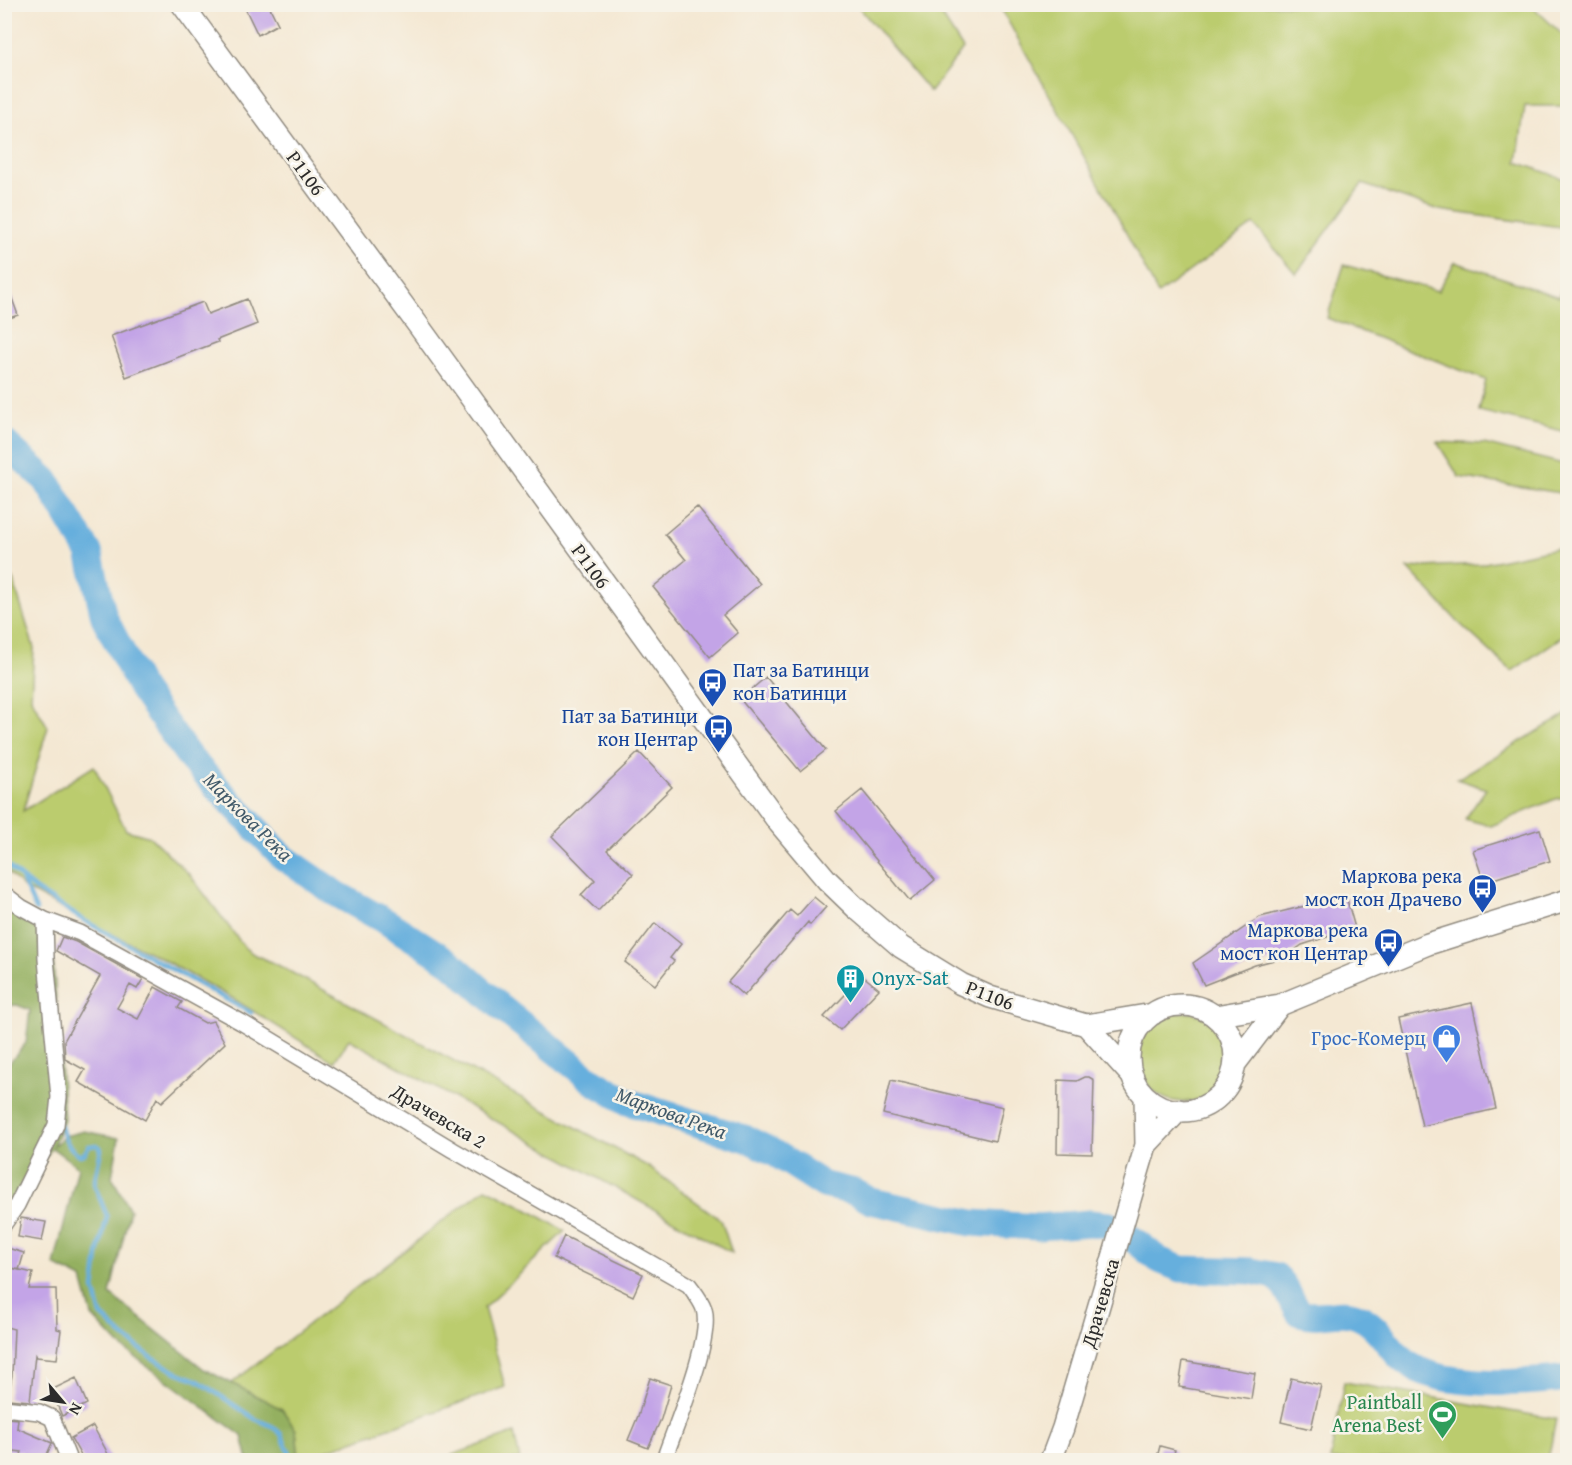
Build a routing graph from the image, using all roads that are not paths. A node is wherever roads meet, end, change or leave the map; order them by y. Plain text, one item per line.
1 (182, 4) edge
2 (4, 894) edge
3 (1568, 900) edge
4 (45, 920) junction
5 (1280, 1005) junction
6 (1153, 1014) junction
7 (1215, 1016) junction
8 (1086, 1024) junction
9 (1235, 1064) junction
10 (1133, 1077) junction
11 (1145, 1096) junction
12 (1179, 1110) junction
13 (1146, 1145) junction
14 (4, 1224) edge
15 (4, 1408) edge
16 (69, 1461) edge
17 (664, 1461) edge
18 (1051, 1461) edge

1 - 8 main road, P1106
2 - 4 street, Драчевска 2
3 - 5 main road
4 - 14 street
4 - 17 street, Драчевска 2
5 - 7 main road
5 - 9 main road
6 - 7 main road
6 - 8 main road
6 - 10 main road
7 - 9 main road
8 - 10 main road
9 - 12 main road
10 - 11 main road
11 - 12 main road
11 - 13 main road, Драчевска
12 - 13 main road, Драчевска
13 - 18 main road, Драчевска
15 - 16 street

